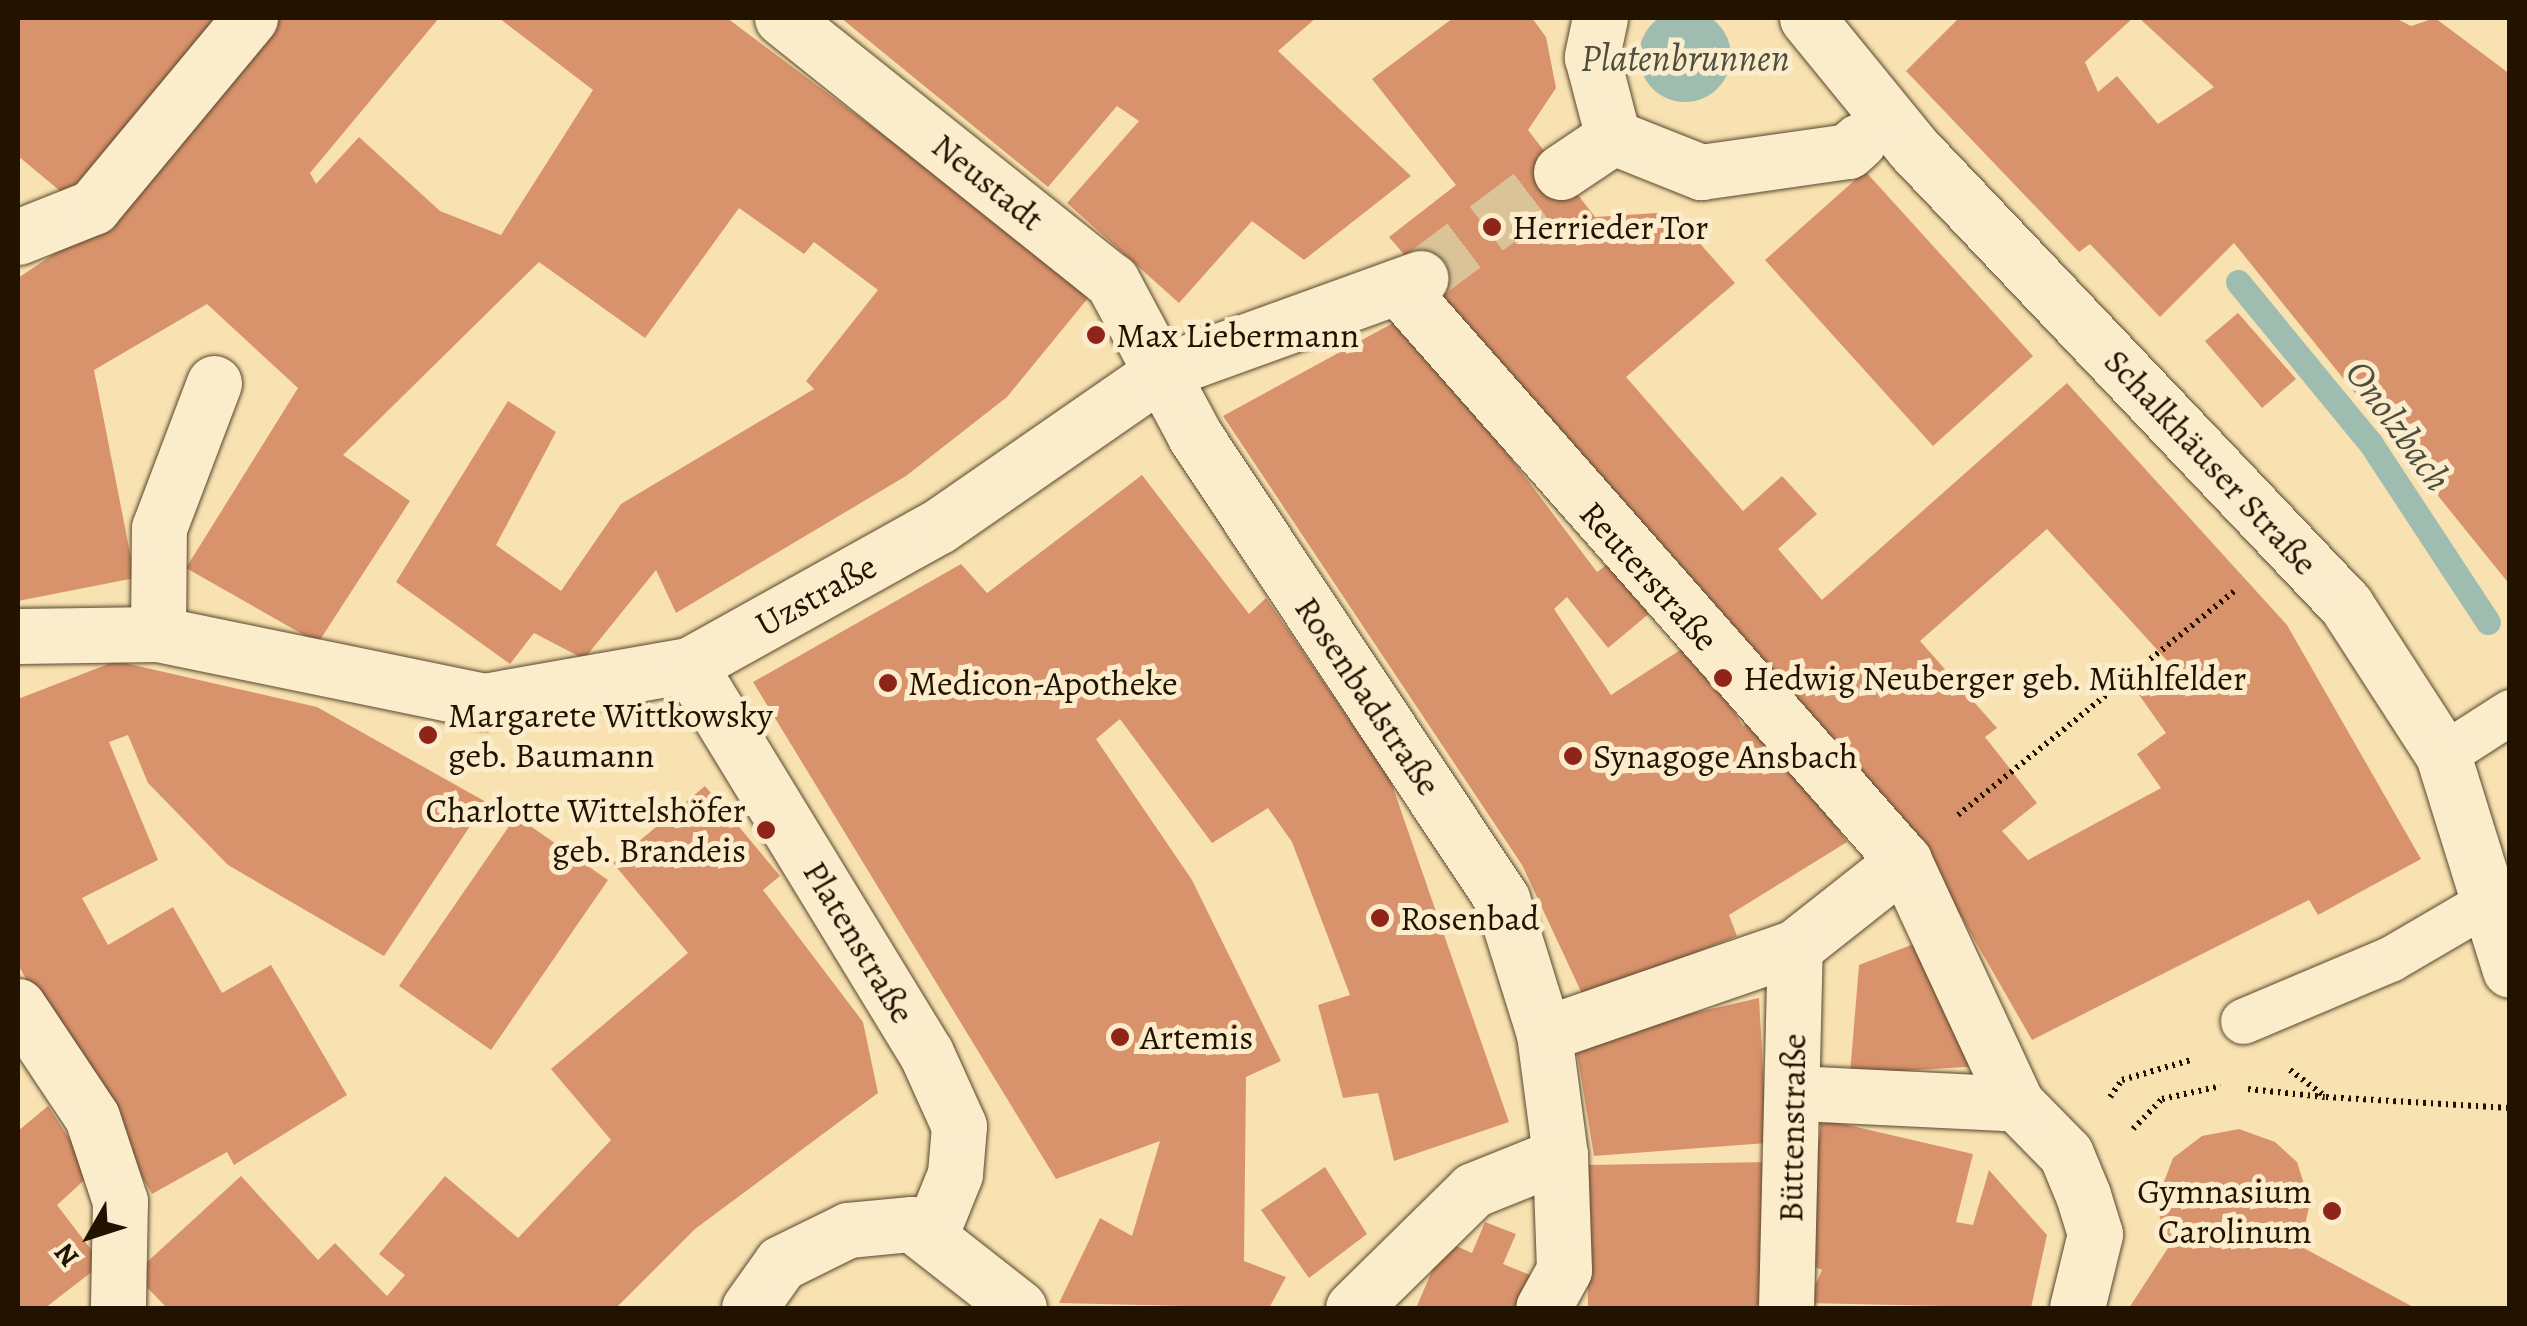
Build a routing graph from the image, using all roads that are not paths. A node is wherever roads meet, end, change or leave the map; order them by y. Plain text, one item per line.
1 (250, 18) edge
2 (782, 18) edge
3 (1600, 18) edge
4 (1807, 18) edge
5 (1613, 137) junction
6 (1859, 141) dead end
7 (1561, 172) tunnel mouth
8 (18, 235) edge
9 (1409, 282) joint
10 (1161, 372) junction
11 (214, 383) dead end
12 (158, 634) junction
13 (18, 636) edge
14 (689, 666) junction
15 (2510, 712) edge
16 (2443, 755) junction
17 (1904, 861) junction
18 (2491, 900) junction
19 (1794, 947) junction
20 (2510, 970) edge
21 (18, 1006) edge
22 (2243, 1021) dead end
23 (1544, 1034) junction
24 (1796, 1093) junction
25 (2017, 1104) junction
26 (1560, 1154) junction
27 (930, 1236) junction
28 (118, 1308) edge
29 (748, 1308) edge
30 (1018, 1308) edge
31 (1353, 1308) edge
32 (1543, 1308) edge
33 (1786, 1308) edge
34 (2077, 1308) edge

1 - 8 street
2 - 10 street, Neustadt
3 - 5 street
4 - 16 street, Schalkhäuser Straße
5 - 6 street
5 - 7 street
9 - 10 street, Uzstraße
9 - 17 street, Reuterstraße
10 - 14 street, Uzstraße
10 - 23 street, Rosenbadstraße
11 - 12 street
12 - 13 street, Uzstraße
12 - 14 street, Uzstraße
14 - 27 street, Platenstraße
15 - 16 lane
16 - 18 street, Schalkhäuser Straße
17 - 19 street
17 - 25 street, Reuterstraße
18 - 20 street, Schalkhäuser Straße
18 - 22 lane
19 - 23 street
19 - 24 street, Büttenstraße
21 - 28 street
23 - 26 street, Rosenbadstraße
24 - 25 street
24 - 33 street, Büttenstraße
25 - 34 street, Reuterstraße
26 - 31 street
26 - 32 street, Rosenbadstraße
27 - 29 street
27 - 30 street

